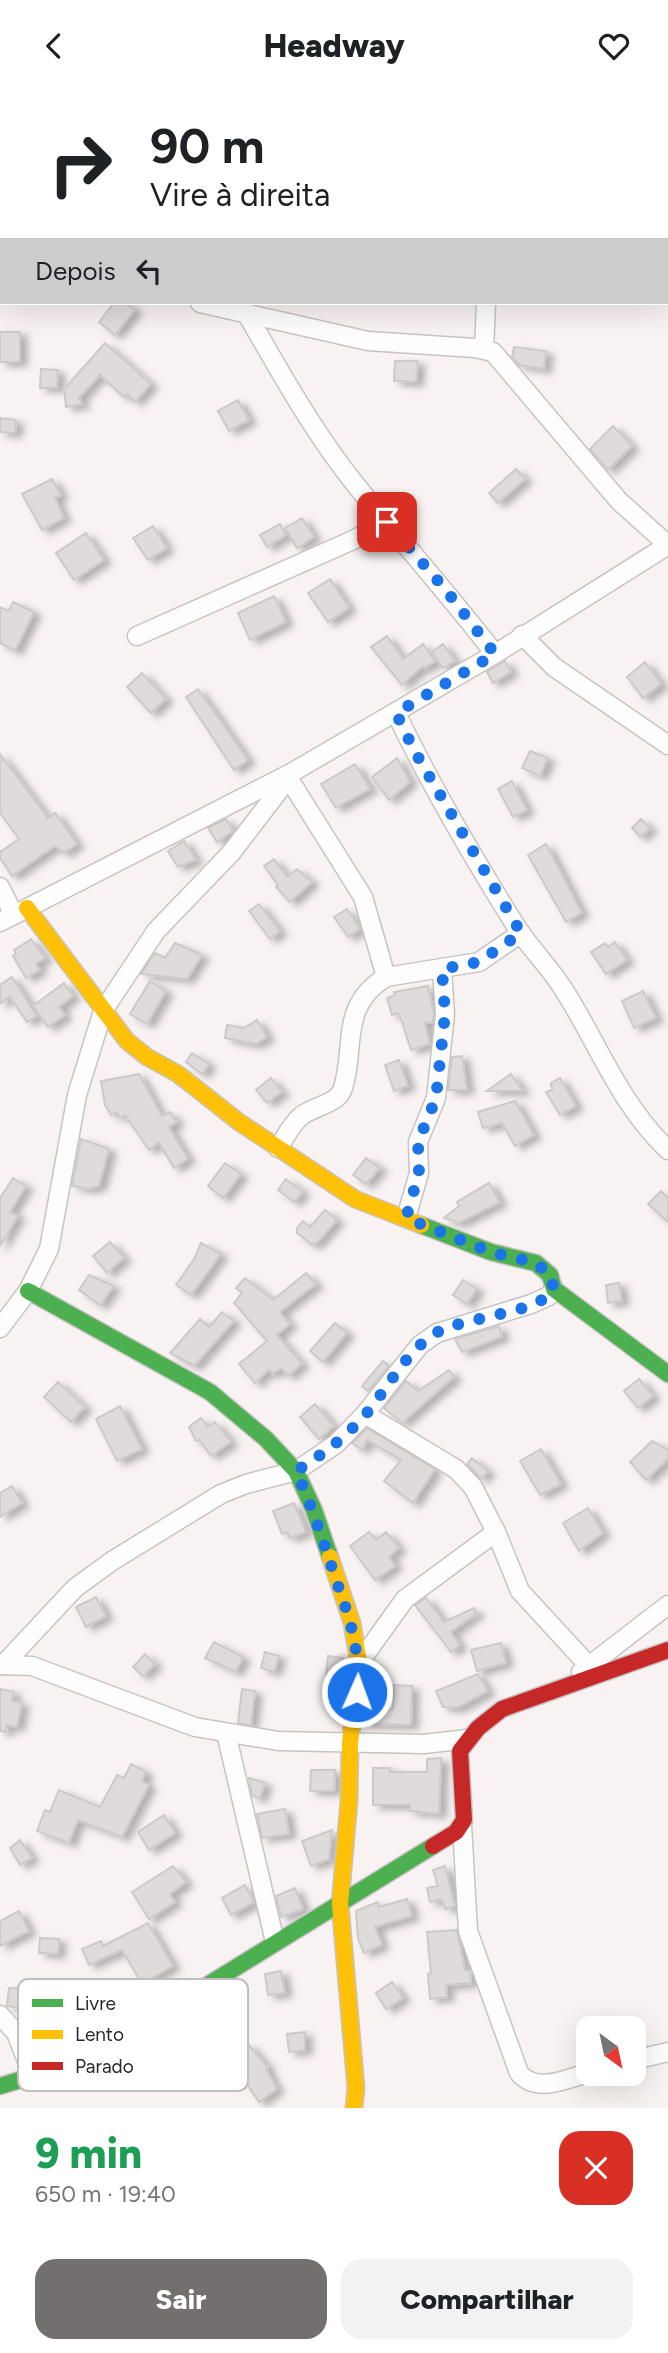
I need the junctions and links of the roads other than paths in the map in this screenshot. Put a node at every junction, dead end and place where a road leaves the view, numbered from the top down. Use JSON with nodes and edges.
{"nodes":[{"id":1,"x":215,"y":305,"type":"edge"},
{"id":2,"x":486,"y":305,"type":"edge"},
{"id":3,"x":244,"y":309,"type":"edge"},
{"id":4,"x":484,"y":349,"type":"junction"},
{"id":5,"x":387,"y":522,"type":"junction"},
{"id":6,"x":668,"y":545,"type":"edge"},
{"id":7,"x":522,"y":635,"type":"junction"},
{"id":8,"x":137,"y":636,"type":"dead end"},
{"id":9,"x":495,"y":654,"type":"junction"},
{"id":10,"x":396,"y":713,"type":"junction"},
{"id":11,"x":668,"y":745,"type":"edge"},
{"id":12,"x":290,"y":776,"type":"junction"},
{"id":13,"x":0,"y":887,"type":"edge"},
{"id":14,"x":14,"y":915,"type":"edge"},
{"id":15,"x":521,"y":933,"type":"junction"},
{"id":16,"x":442,"y":969,"type":"junction"},
{"id":17,"x":386,"y":977,"type":"junction"},
{"id":18,"x":103,"y":1011,"type":"junction"},
{"id":19,"x":278,"y":1148,"type":"junction"},
{"id":20,"x":668,"y":1150,"type":"edge"},
{"id":21,"x":406,"y":1218,"type":"junction"},
{"id":22,"x":554,"y":1289,"type":"junction"},
{"id":23,"x":28,"y":1291,"type":"junction"},
{"id":24,"x":0,"y":1328,"type":"edge"},
{"id":25,"x":668,"y":1374,"type":"edge"},
{"id":26,"x":365,"y":1414,"type":"junction"},
{"id":27,"x":296,"y":1471,"type":"junction"},
{"id":28,"x":496,"y":1532,"type":"junction"},
{"id":29,"x":668,"y":1605,"type":"edge"},
{"id":30,"x":668,"y":1650,"type":"edge"},
{"id":31,"x":359,"y":1663,"type":"junction"},
{"id":32,"x":2,"y":1665,"type":"edge"},
{"id":33,"x":589,"y":1666,"type":"junction"},
{"id":34,"x":568,"y":1684,"type":"junction"},
{"id":35,"x":226,"y":1733,"type":"junction"},
{"id":36,"x":467,"y":1739,"type":"junction"},
{"id":37,"x":350,"y":1743,"type":"junction"},
{"id":38,"x":462,"y":1825,"type":"junction"},
{"id":39,"x":340,"y":1904,"type":"junction"},
{"id":40,"x":275,"y":1942,"type":"junction"},
{"id":41,"x":217,"y":1979,"type":"edge"},
{"id":42,"x":0,"y":2015,"type":"edge"},
{"id":43,"x":18,"y":2038,"type":"edge"},
{"id":44,"x":668,"y":2052,"type":"edge"},
{"id":45,"x":646,"y":2057,"type":"edge"},
{"id":46,"x":576,"y":2076,"type":"edge"},
{"id":47,"x":18,"y":2082,"type":"edge"},
{"id":48,"x":0,"y":2086,"type":"edge"},
{"id":49,"x":354,"y":2108,"type":"edge"}],
"edges":[{"from":1,"to":3,"type":"street"},
{"from":2,"to":4,"type":"street"},
{"from":3,"to":4,"type":"street"},
{"from":3,"to":5,"type":"street"},
{"from":4,"to":6,"type":"street"},
{"from":5,"to":8,"type":"street"},
{"from":5,"to":9,"type":"street"},
{"from":6,"to":7,"type":"street"},
{"from":7,"to":9,"type":"street"},
{"from":7,"to":11,"type":"street"},
{"from":9,"to":10,"type":"street"},
{"from":10,"to":12,"type":"street"},
{"from":10,"to":15,"type":"street"},
{"from":12,"to":14,"type":"street"},
{"from":12,"to":17,"type":"street"},
{"from":12,"to":18,"type":"street"},
{"from":13,"to":14,"type":"street"},
{"from":14,"to":18,"type":"street"},
{"from":15,"to":16,"type":"street"},
{"from":15,"to":20,"type":"street"},
{"from":16,"to":17,"type":"street"},
{"from":16,"to":21,"type":"street"},
{"from":17,"to":19,"type":"street"},
{"from":18,"to":19,"type":"street"},
{"from":18,"to":23,"type":"street"},
{"from":19,"to":21,"type":"street"},
{"from":21,"to":22,"type":"street"},
{"from":22,"to":25,"type":"street"},
{"from":22,"to":26,"type":"street"},
{"from":23,"to":24,"type":"street"},
{"from":23,"to":27,"type":"street"},
{"from":26,"to":27,"type":"street"},
{"from":26,"to":28,"type":"street"},
{"from":27,"to":31,"type":"street"},
{"from":27,"to":32,"type":"street"},
{"from":28,"to":31,"type":"street"},
{"from":28,"to":33,"type":"street"},
{"from":29,"to":33,"type":"street"},
{"from":30,"to":34,"type":"street"},
{"from":31,"to":37,"type":"street"},
{"from":32,"to":35,"type":"street"},
{"from":33,"to":34,"type":"street"},
{"from":34,"to":36,"type":"street"},
{"from":35,"to":37,"type":"street"},
{"from":35,"to":40,"type":"street"},
{"from":36,"to":37,"type":"street"},
{"from":36,"to":38,"type":"street"},
{"from":37,"to":39,"type":"street"},
{"from":38,"to":39,"type":"street"},
{"from":38,"to":46,"type":"street"},
{"from":39,"to":40,"type":"street"},
{"from":39,"to":49,"type":"street"},
{"from":40,"to":41,"type":"street"},
{"from":42,"to":43,"type":"street"},
{"from":44,"to":45,"type":"street"},
{"from":47,"to":48,"type":"street"}]}
